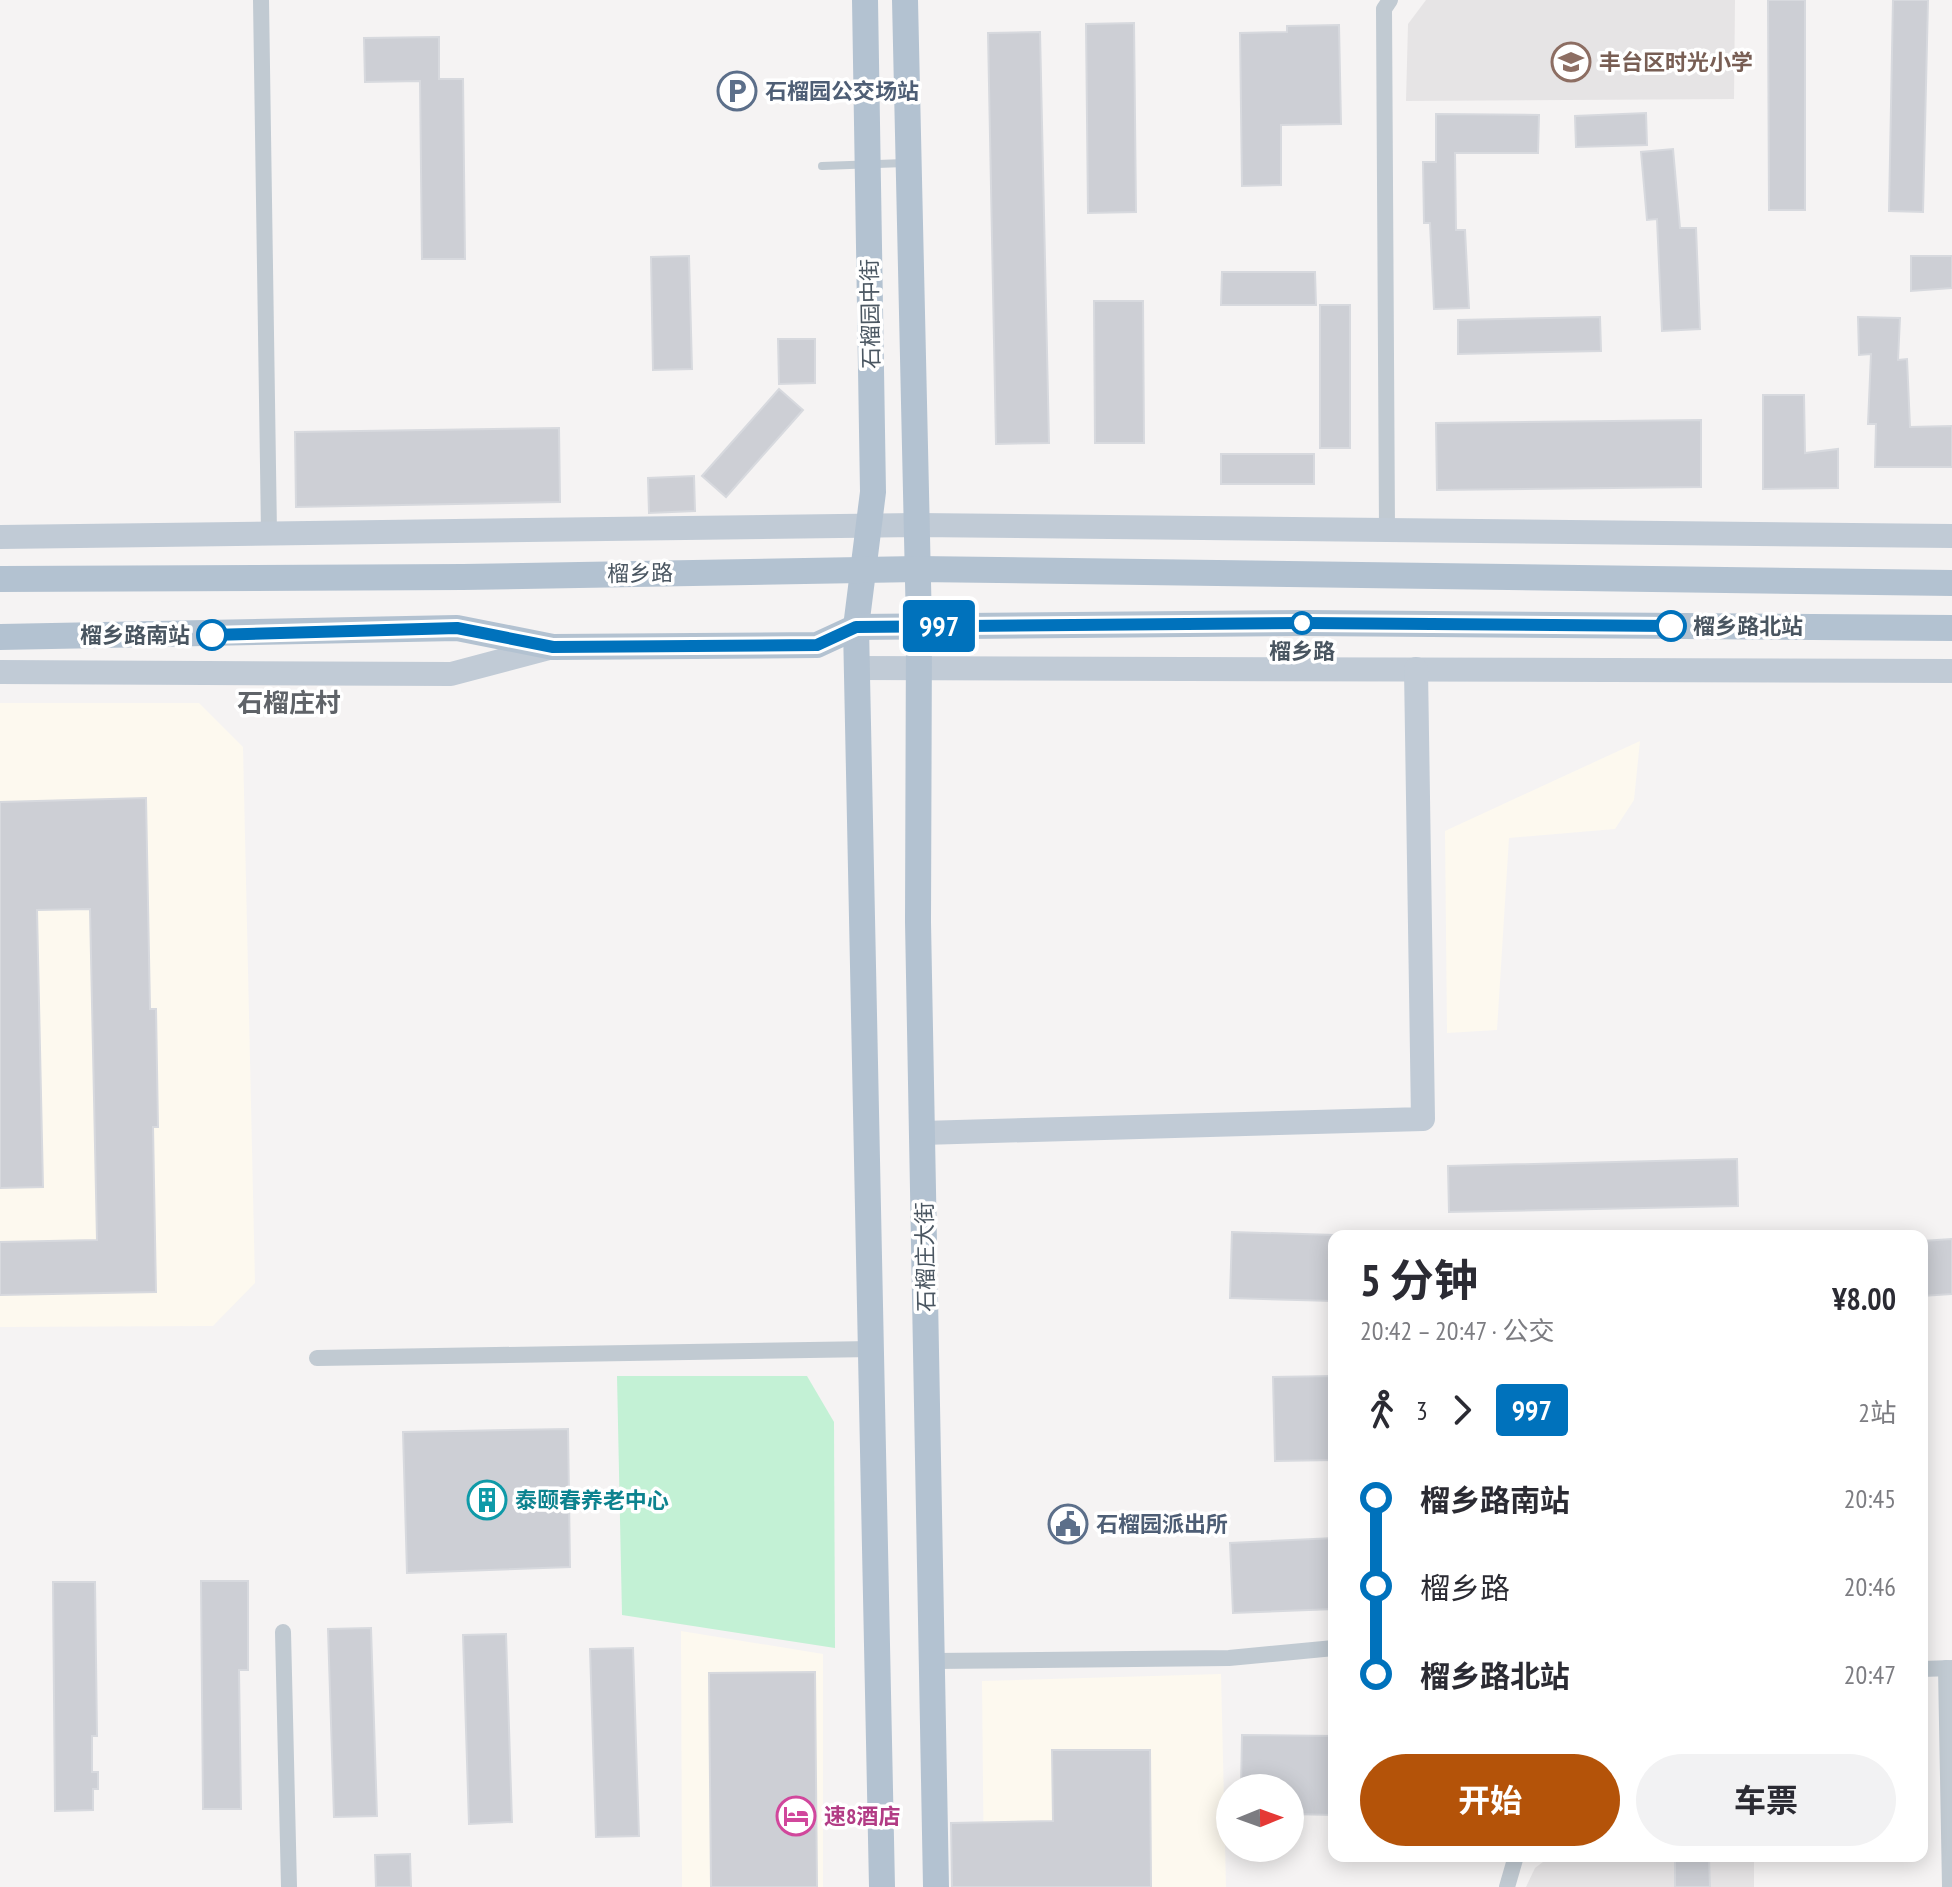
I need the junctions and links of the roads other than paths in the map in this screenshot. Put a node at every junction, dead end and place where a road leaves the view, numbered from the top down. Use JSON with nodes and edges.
{"nodes":[{"id":1,"x":261,"y":0,"type":"edge"},
{"id":2,"x":865,"y":0,"type":"edge"},
{"id":3,"x":905,"y":0,"type":"edge"},
{"id":4,"x":1390,"y":0,"type":"edge"},
{"id":5,"x":909,"y":163,"type":"junction"},
{"id":6,"x":868,"y":164,"type":"junction"},
{"id":7,"x":822,"y":166,"type":"dead end"},
{"id":8,"x":917,"y":525,"type":"junction"},
{"id":9,"x":868,"y":526,"type":"junction"},
{"id":10,"x":1387,"y":530,"type":"junction"},
{"id":11,"x":269,"y":533,"type":"junction"},
{"id":12,"x":1952,"y":536,"type":"edge"},
{"id":13,"x":0,"y":537,"type":"edge"},
{"id":14,"x":864,"y":569,"type":"junction"},
{"id":15,"x":918,"y":569,"type":"junction"},
{"id":16,"x":0,"y":579,"type":"edge"},
{"id":17,"x":1952,"y":583,"type":"edge"},
{"id":18,"x":919,"y":626,"type":"junction"},
{"id":19,"x":856,"y":627,"type":"junction"},
{"id":20,"x":1952,"y":628,"type":"edge"},
{"id":21,"x":0,"y":637,"type":"edge"},
{"id":22,"x":553,"y":647,"type":"junction"},
{"id":23,"x":918,"y":667,"type":"junction"},
{"id":24,"x":857,"y":668,"type":"junction"},
{"id":25,"x":1416,"y":669,"type":"junction"},
{"id":26,"x":1952,"y":671,"type":"edge"},
{"id":27,"x":0,"y":672,"type":"edge"},
{"id":28,"x":922,"y":1133,"type":"junction"},
{"id":29,"x":873,"y":1349,"type":"junction"},
{"id":30,"x":317,"y":1358,"type":"dead end"},
{"id":31,"x":283,"y":1632,"type":"dead end"},
{"id":32,"x":1328,"y":1649,"type":"edge"},
{"id":33,"x":933,"y":1661,"type":"junction"},
{"id":34,"x":1949,"y":1668,"type":"edge"},
{"id":35,"x":1928,"y":1669,"type":"edge"},
{"id":36,"x":1514,"y":1862,"type":"edge"},
{"id":37,"x":289,"y":1887,"type":"edge"},
{"id":38,"x":882,"y":1887,"type":"edge"},
{"id":39,"x":936,"y":1887,"type":"edge"},
{"id":40,"x":1507,"y":1887,"type":"edge"},
{"id":41,"x":1950,"y":1887,"type":"edge"}],
"edges":[{"from":1,"to":11,"type":"street"},
{"from":2,"to":6,"type":"main road","name":"石榴园中街"},
{"from":3,"to":5,"type":"main road","name":"石榴园中街"},
{"from":4,"to":10,"type":"street"},
{"from":5,"to":6,"type":"lane"},
{"from":5,"to":8,"type":"main road","name":"石榴园中街"},
{"from":6,"to":7,"type":"lane"},
{"from":6,"to":9,"type":"main road","name":"石榴园中街"},
{"from":8,"to":9,"type":"street","name":"榴乡路"},
{"from":8,"to":10,"type":"street","name":"榴乡路"},
{"from":8,"to":15,"type":"main road","name":"石榴园中街"},
{"from":9,"to":11,"type":"street","name":"榴乡路"},
{"from":9,"to":14,"type":"main road","name":"石榴园中街"},
{"from":10,"to":12,"type":"street","name":"榴乡路"},
{"from":11,"to":13,"type":"street","name":"榴乡路"},
{"from":14,"to":15,"type":"main road","name":"榴乡路"},
{"from":14,"to":16,"type":"main road","name":"榴乡路"},
{"from":14,"to":19,"type":"main road","name":"石榴园中街"},
{"from":15,"to":17,"type":"main road","name":"榴乡路"},
{"from":15,"to":18,"type":"main road","name":"石榴园中街"},
{"from":18,"to":19,"type":"main road"},
{"from":18,"to":20,"type":"main road"},
{"from":18,"to":23,"type":"main road","name":"石榴庄大街"},
{"from":19,"to":22,"type":"main road"},
{"from":19,"to":24,"type":"main road"},
{"from":21,"to":22,"type":"main road"},
{"from":22,"to":27,"type":"street"},
{"from":23,"to":24,"type":"street"},
{"from":23,"to":25,"type":"street"},
{"from":23,"to":28,"type":"main road","name":"石榴庄大街"},
{"from":24,"to":29,"type":"main road"},
{"from":25,"to":26,"type":"street"},
{"from":25,"to":28,"type":"street"},
{"from":28,"to":33,"type":"main road","name":"石榴庄大街"},
{"from":29,"to":30,"type":"street"},
{"from":29,"to":38,"type":"main road"},
{"from":31,"to":37,"type":"street"},
{"from":32,"to":33,"type":"street"},
{"from":33,"to":39,"type":"main road","name":"石榴庄大街"},
{"from":34,"to":35,"type":"street"},
{"from":34,"to":41,"type":"street"},
{"from":36,"to":40,"type":"street"}]}
